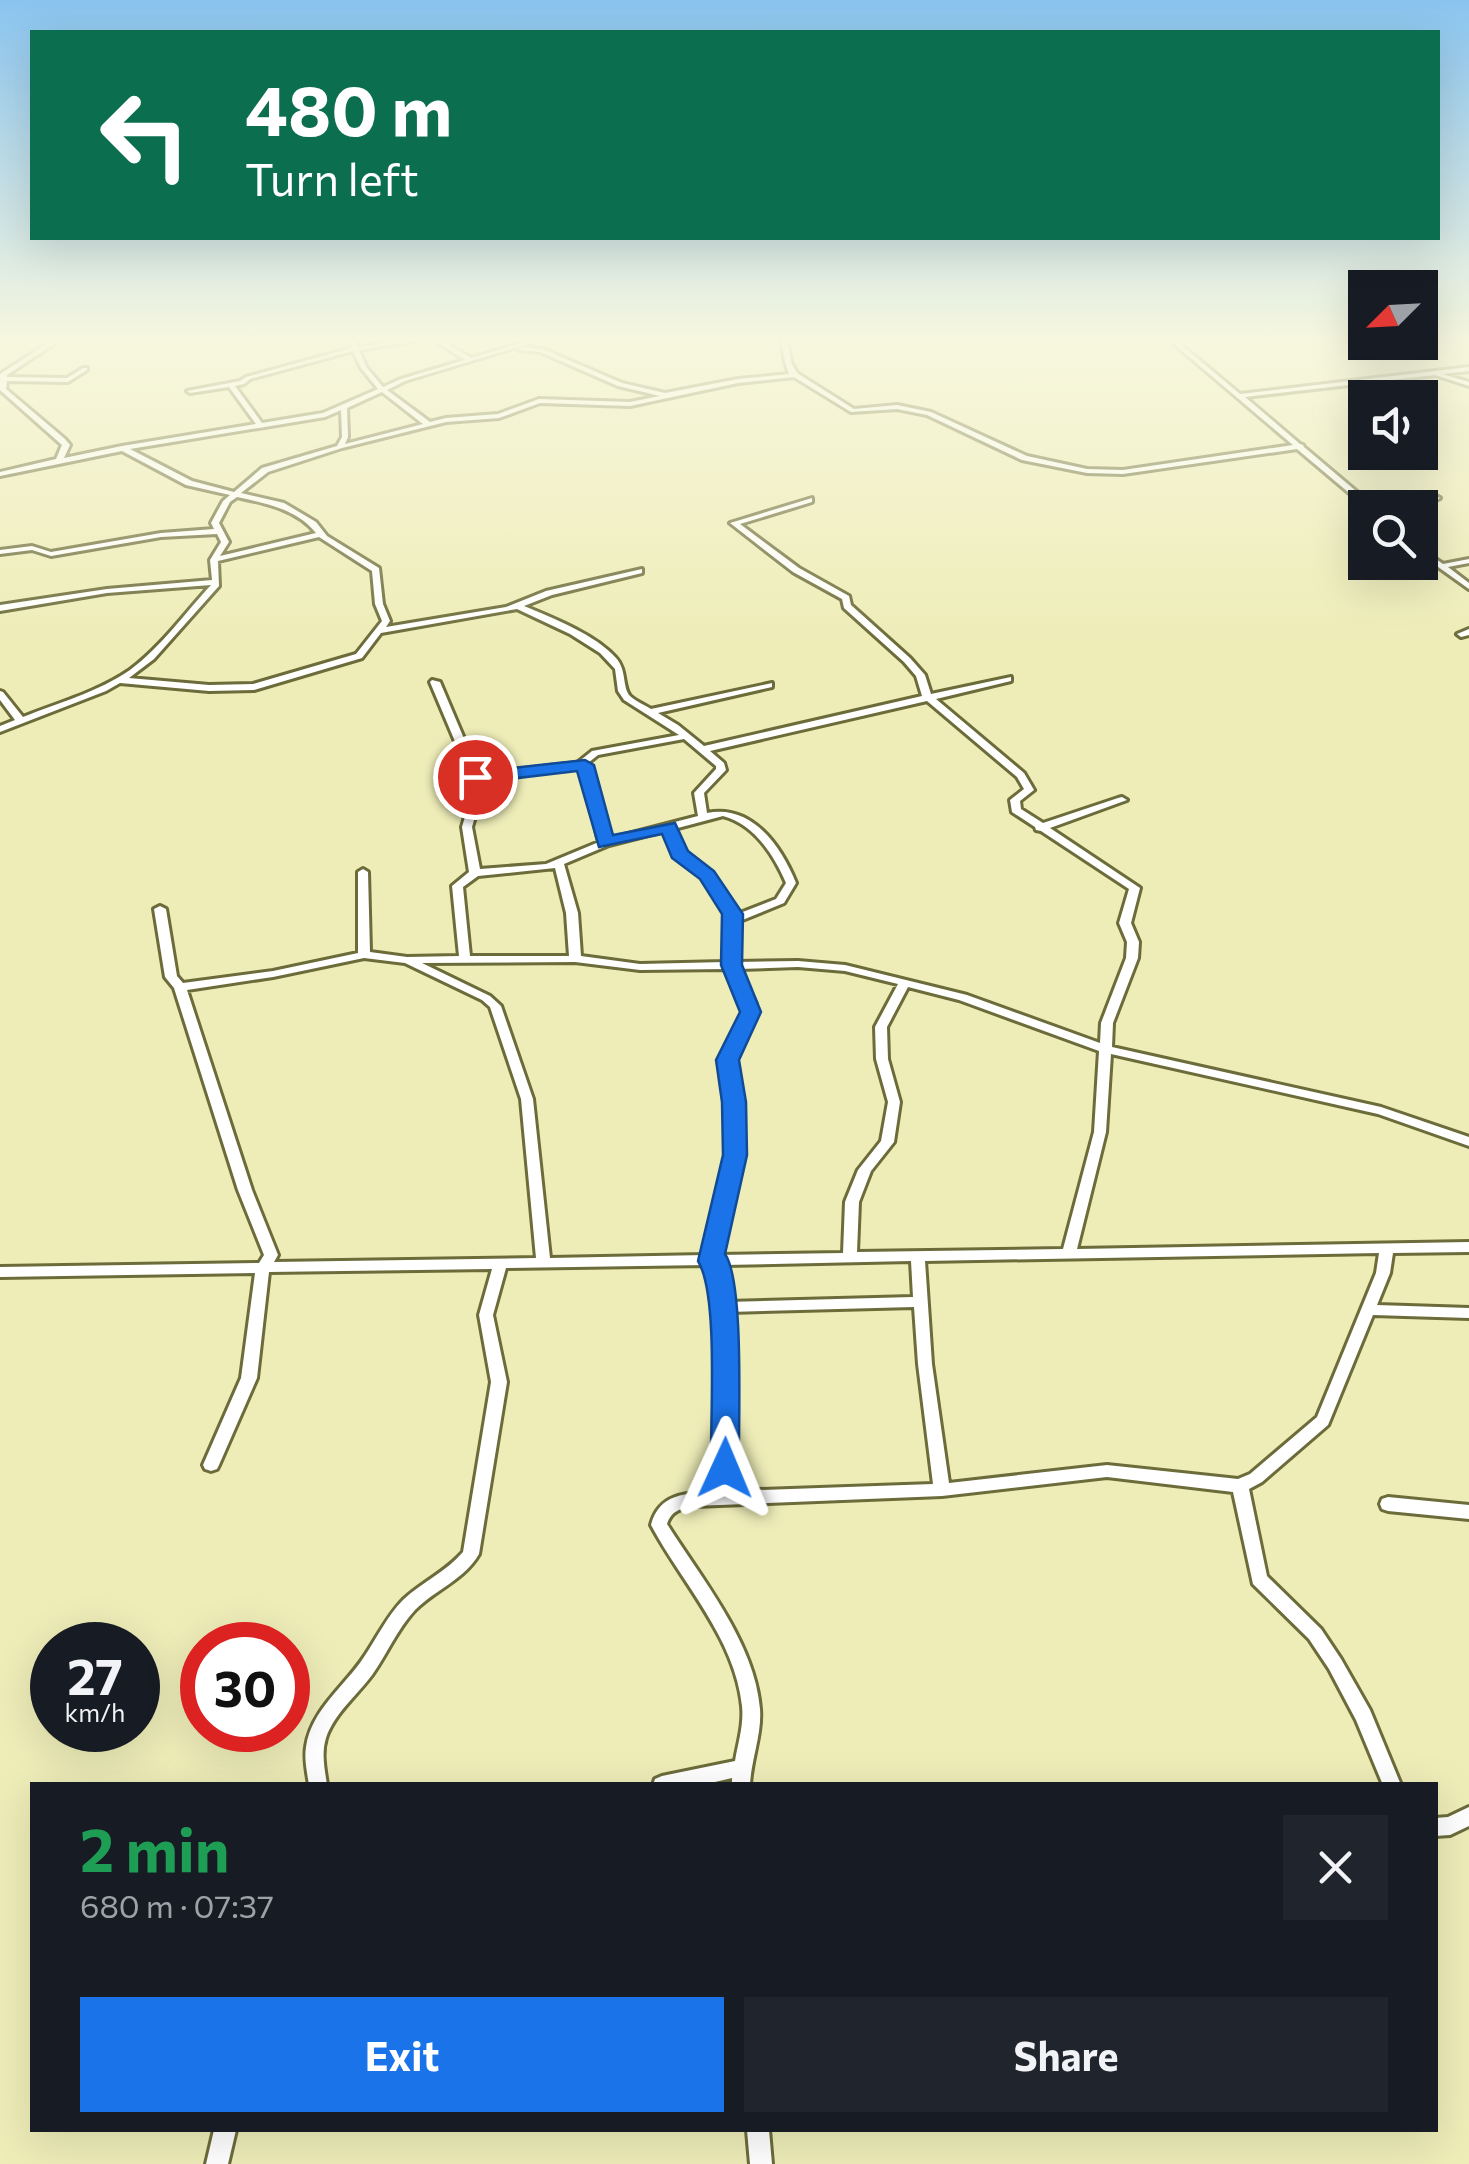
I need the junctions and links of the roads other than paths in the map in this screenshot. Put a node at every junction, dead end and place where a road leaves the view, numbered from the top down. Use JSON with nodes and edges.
{"nodes":[{"id":1,"x":62,"y":439,"type":"edge"},
{"id":2,"x":179,"y":439,"type":"edge"},
{"id":3,"x":345,"y":439,"type":"edge"},
{"id":4,"x":371,"y":439,"type":"edge"},
{"id":5,"x":981,"y":439,"type":"edge"},
{"id":6,"x":1292,"y":439,"type":"edge"},
{"id":7,"x":1301,"y":446,"type":"junction"},
{"id":8,"x":340,"y":447,"type":"junction"},
{"id":9,"x":122,"y":448,"type":"junction"},
{"id":10,"x":60,"y":460,"type":"junction"},
{"id":11,"x":0,"y":474,"type":"edge"},
{"id":12,"x":1352,"y":490,"type":"edge"},
{"id":13,"x":239,"y":492,"type":"junction"},
{"id":14,"x":809,"y":500,"type":"dead end"},
{"id":15,"x":220,"y":532,"type":"junction"},
{"id":16,"x":321,"y":534,"type":"junction"},
{"id":17,"x":0,"y":552,"type":"edge"},
{"id":18,"x":214,"y":560,"type":"junction"},
{"id":19,"x":1469,"y":561,"type":"edge"},
{"id":20,"x":1438,"y":563,"type":"edge"},
{"id":21,"x":1442,"y":566,"type":"junction"},
{"id":22,"x":639,"y":571,"type":"dead end"},
{"id":23,"x":216,"y":582,"type":"junction"},
{"id":24,"x":1469,"y":587,"type":"edge"},
{"id":25,"x":518,"y":606,"type":"junction"},
{"id":26,"x":0,"y":608,"type":"edge"},
{"id":27,"x":377,"y":631,"type":"junction"},
{"id":28,"x":1008,"y":679,"type":"dead end"},
{"id":29,"x":120,"y":680,"type":"junction"},
{"id":30,"x":435,"y":682,"type":"dead end"},
{"id":31,"x":769,"y":685,"type":"dead end"},
{"id":32,"x":0,"y":694,"type":"edge"},
{"id":33,"x":927,"y":696,"type":"junction"},
{"id":34,"x":649,"y":712,"type":"junction"},
{"id":35,"x":20,"y":720,"type":"junction"},
{"id":36,"x":0,"y":729,"type":"edge"},
{"id":37,"x":687,"y":736,"type":"junction"},
{"id":38,"x":706,"y":748,"type":"junction"},
{"id":39,"x":581,"y":764,"type":"junction"},
{"id":40,"x":475,"y":777,"type":"junction"},
{"id":41,"x":1122,"y":800,"type":"dead end"},
{"id":42,"x":705,"y":816,"type":"junction"},
{"id":43,"x":668,"y":827,"type":"junction"},
{"id":44,"x":1040,"y":828,"type":"junction"},
{"id":45,"x":606,"y":843,"type":"junction"},
{"id":46,"x":559,"y":864,"type":"junction"},
{"id":47,"x":362,"y":872,"type":"dead end"},
{"id":48,"x":475,"y":874,"type":"junction"},
{"id":49,"x":160,"y":908,"type":"dead end"},
{"id":50,"x":732,"y":920,"type":"junction"},
{"id":51,"x":364,"y":955,"type":"junction"},
{"id":52,"x":574,"y":959,"type":"junction"},
{"id":53,"x":407,"y":960,"type":"junction"},
{"id":54,"x":466,"y":960,"type":"junction"},
{"id":55,"x":731,"y":965,"type":"junction"},
{"id":56,"x":905,"y":982,"type":"junction"},
{"id":57,"x":180,"y":987,"type":"junction"},
{"id":58,"x":1104,"y":1049,"type":"junction"},
{"id":59,"x":1469,"y":1142,"type":"edge"},
{"id":60,"x":1387,"y":1248,"type":"junction"},
{"id":61,"x":1469,"y":1248,"type":"edge"},
{"id":62,"x":1068,"y":1255,"type":"junction"},
{"id":63,"x":918,"y":1256,"type":"junction"},
{"id":64,"x":850,"y":1257,"type":"junction"},
{"id":65,"x":544,"y":1261,"type":"junction"},
{"id":66,"x":714,"y":1261,"type":"junction"},
{"id":67,"x":500,"y":1265,"type":"junction"},
{"id":68,"x":264,"y":1268,"type":"junction"},
{"id":69,"x":0,"y":1272,"type":"edge"},
{"id":70,"x":921,"y":1302,"type":"junction"},
{"id":71,"x":722,"y":1307,"type":"junction"},
{"id":72,"x":1367,"y":1310,"type":"junction"},
{"id":73,"x":1469,"y":1312,"type":"edge"},
{"id":74,"x":210,"y":1465,"type":"dead end"},
{"id":75,"x":1240,"y":1486,"type":"junction"},
{"id":76,"x":942,"y":1490,"type":"junction"},
{"id":77,"x":723,"y":1498,"type":"junction"},
{"id":78,"x":1388,"y":1504,"type":"dead end"},
{"id":79,"x":1469,"y":1512,"type":"edge"},
{"id":80,"x":741,"y":1776,"type":"edge"},
{"id":81,"x":318,"y":1782,"type":"edge"},
{"id":82,"x":688,"y":1782,"type":"edge"},
{"id":83,"x":1391,"y":1782,"type":"edge"},
{"id":84,"x":1469,"y":1816,"type":"edge"},
{"id":85,"x":1438,"y":1827,"type":"edge"},
{"id":86,"x":225,"y":2132,"type":"edge"},
{"id":87,"x":758,"y":2132,"type":"edge"},
{"id":88,"x":217,"y":2164,"type":"edge"},
{"id":89,"x":761,"y":2164,"type":"edge"}],
"edges":[{"from":1,"to":10,"type":"street"},
{"from":2,"to":9,"type":"street"},
{"from":3,"to":8,"type":"street"},
{"from":4,"to":8,"type":"street"},
{"from":5,"to":7,"type":"street"},
{"from":6,"to":7,"type":"street"},
{"from":7,"to":12,"type":"street"},
{"from":8,"to":13,"type":"street"},
{"from":9,"to":10,"type":"street"},
{"from":9,"to":13,"type":"street"},
{"from":10,"to":11,"type":"street"},
{"from":13,"to":15,"type":"street"},
{"from":13,"to":16,"type":"street"},
{"from":14,"to":33,"type":"street"},
{"from":15,"to":17,"type":"street"},
{"from":15,"to":18,"type":"street"},
{"from":16,"to":18,"type":"street"},
{"from":16,"to":27,"type":"street"},
{"from":18,"to":23,"type":"street"},
{"from":19,"to":21,"type":"street"},
{"from":20,"to":21,"type":"street"},
{"from":21,"to":24,"type":"street"},
{"from":22,"to":25,"type":"street"},
{"from":23,"to":26,"type":"street"},
{"from":23,"to":29,"type":"street"},
{"from":25,"to":27,"type":"street"},
{"from":25,"to":34,"type":"street"},
{"from":27,"to":29,"type":"street"},
{"from":28,"to":33,"type":"street"},
{"from":29,"to":35,"type":"street"},
{"from":30,"to":40,"type":"street"},
{"from":31,"to":34,"type":"street"},
{"from":32,"to":35,"type":"street"},
{"from":33,"to":38,"type":"street"},
{"from":33,"to":44,"type":"street"},
{"from":34,"to":37,"type":"street"},
{"from":35,"to":36,"type":"street"},
{"from":37,"to":38,"type":"street"},
{"from":37,"to":39,"type":"street"},
{"from":38,"to":42,"type":"street"},
{"from":39,"to":40,"type":"street"},
{"from":39,"to":45,"type":"street"},
{"from":40,"to":48,"type":"street"},
{"from":41,"to":44,"type":"street"},
{"from":42,"to":43,"type":"street"},
{"from":42,"to":50,"type":"street"},
{"from":43,"to":45,"type":"street"},
{"from":43,"to":50,"type":"street"},
{"from":44,"to":58,"type":"street"},
{"from":45,"to":46,"type":"street"},
{"from":46,"to":48,"type":"street"},
{"from":46,"to":52,"type":"street"},
{"from":47,"to":51,"type":"street"},
{"from":48,"to":54,"type":"street"},
{"from":49,"to":57,"type":"street"},
{"from":50,"to":55,"type":"street"},
{"from":51,"to":53,"type":"street"},
{"from":51,"to":57,"type":"street"},
{"from":52,"to":54,"type":"street"},
{"from":52,"to":55,"type":"street"},
{"from":53,"to":54,"type":"street"},
{"from":53,"to":65,"type":"street"},
{"from":55,"to":56,"type":"street"},
{"from":55,"to":66,"type":"street"},
{"from":56,"to":58,"type":"street"},
{"from":56,"to":64,"type":"street"},
{"from":57,"to":68,"type":"street"},
{"from":58,"to":59,"type":"street"},
{"from":58,"to":62,"type":"street"},
{"from":60,"to":61,"type":"street"},
{"from":60,"to":62,"type":"street"},
{"from":60,"to":72,"type":"street"},
{"from":62,"to":63,"type":"street"},
{"from":63,"to":64,"type":"street"},
{"from":63,"to":70,"type":"street"},
{"from":64,"to":66,"type":"street"},
{"from":65,"to":66,"type":"street"},
{"from":65,"to":67,"type":"street"},
{"from":66,"to":71,"type":"street"},
{"from":67,"to":68,"type":"street"},
{"from":67,"to":81,"type":"street"},
{"from":68,"to":69,"type":"street"},
{"from":68,"to":74,"type":"street"},
{"from":70,"to":71,"type":"street"},
{"from":70,"to":76,"type":"street"},
{"from":71,"to":77,"type":"street"},
{"from":72,"to":73,"type":"street"},
{"from":72,"to":75,"type":"street"},
{"from":75,"to":76,"type":"street"},
{"from":75,"to":83,"type":"street"},
{"from":76,"to":77,"type":"street"},
{"from":77,"to":80,"type":"street"},
{"from":78,"to":79,"type":"street"},
{"from":80,"to":82,"type":"street"},
{"from":84,"to":85,"type":"street"},
{"from":86,"to":88,"type":"street"},
{"from":87,"to":89,"type":"street"}]}
